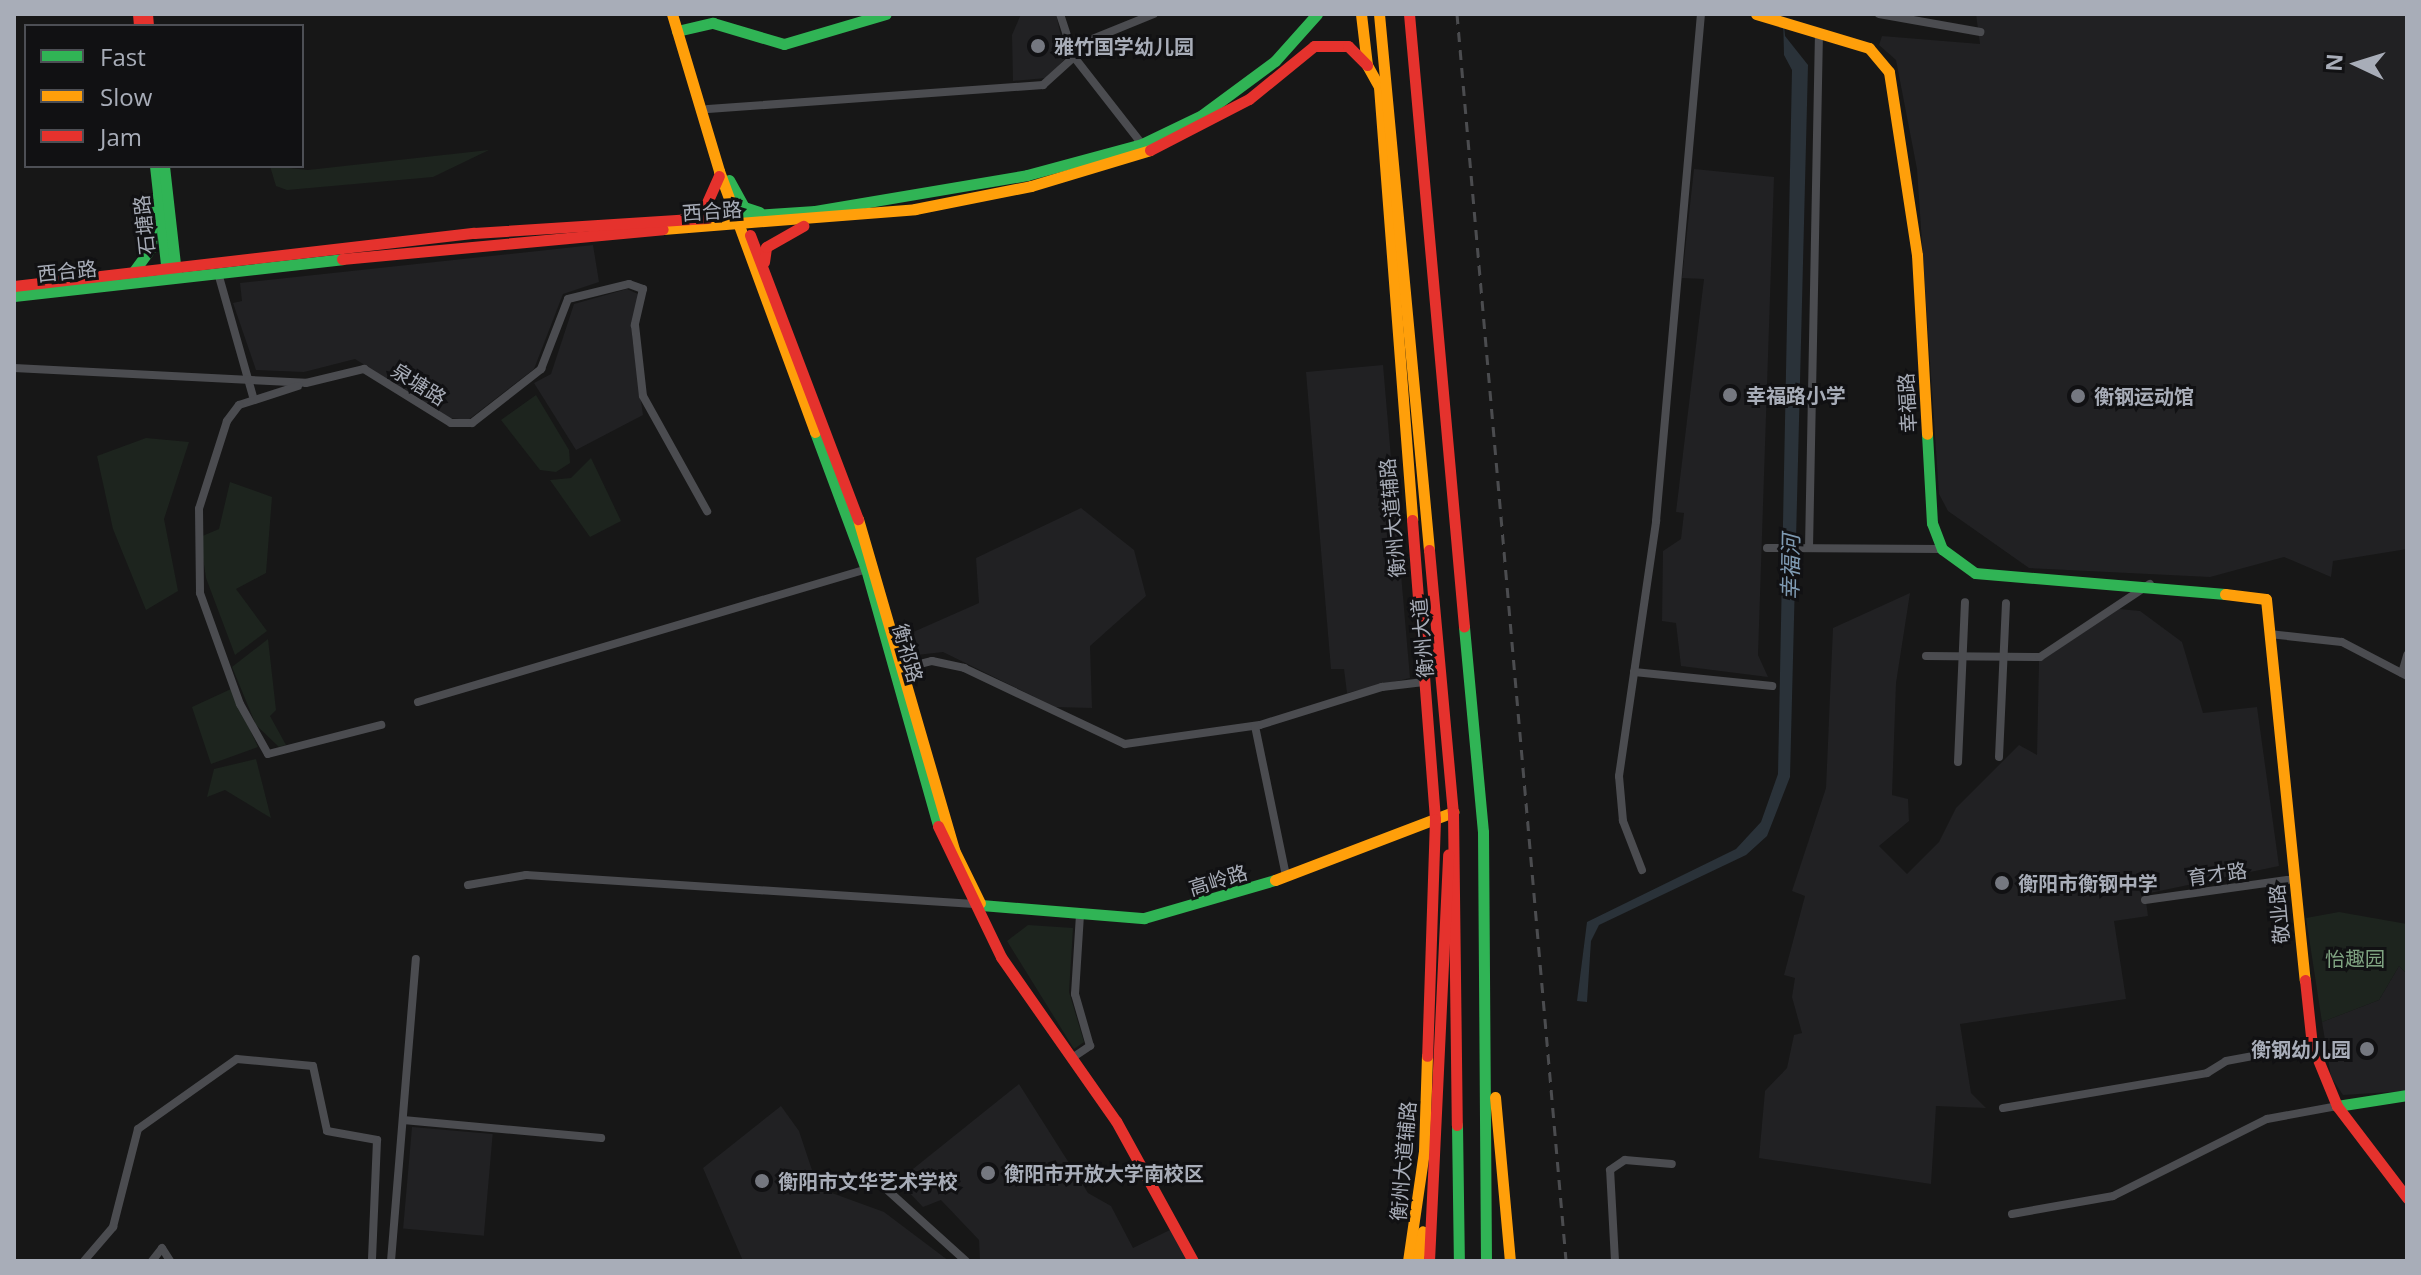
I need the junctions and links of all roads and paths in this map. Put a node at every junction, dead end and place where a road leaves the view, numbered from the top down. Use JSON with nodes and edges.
{"nodes":[{"id":1,"x":672,"y":14,"type":"edge"},
{"id":2,"x":679,"y":14,"type":"edge"},
{"id":3,"x":873,"y":14,"type":"edge"},
{"id":4,"x":886,"y":14,"type":"edge"},
{"id":5,"x":1060,"y":14,"type":"edge"},
{"id":6,"x":1154,"y":14,"type":"edge"},
{"id":7,"x":1317,"y":14,"type":"edge"},
{"id":8,"x":1361,"y":14,"type":"edge"},
{"id":9,"x":1379,"y":14,"type":"edge"},
{"id":10,"x":1409,"y":14,"type":"edge"},
{"id":11,"x":1701,"y":14,"type":"edge"},
{"id":12,"x":1756,"y":14,"type":"edge"},
{"id":13,"x":1879,"y":14,"type":"edge"},
{"id":14,"x":682,"y":30,"type":"junction"},
{"id":15,"x":1980,"y":32,"type":"dead end"},
{"id":16,"x":1819,"y":33,"type":"junction"},
{"id":17,"x":1085,"y":42,"type":"dead end"},
{"id":18,"x":1074,"y":57,"type":"junction"},
{"id":19,"x":1367,"y":65,"type":"junction"},
{"id":20,"x":1379,"y":87,"type":"junction"},
{"id":21,"x":1389,"y":96,"type":"junction"},
{"id":22,"x":708,"y":109,"type":"junction"},
{"id":23,"x":1142,"y":144,"type":"junction"},
{"id":24,"x":154,"y":168,"type":"edge"},
{"id":25,"x":154,"y":168,"type":"edge"},
{"id":26,"x":164,"y":168,"type":"edge"},
{"id":27,"x":719,"y":171,"type":"junction"},
{"id":28,"x":729,"y":180,"type":"junction"},
{"id":29,"x":775,"y":214,"type":"junction"},
{"id":30,"x":816,"y":221,"type":"junction"},
{"id":31,"x":673,"y":222,"type":"junction"},
{"id":32,"x":741,"y":222,"type":"junction"},
{"id":33,"x":700,"y":230,"type":"junction"},
{"id":34,"x":750,"y":256,"type":"junction"},
{"id":35,"x":764,"y":271,"type":"junction"},
{"id":36,"x":134,"y":272,"type":"junction"},
{"id":37,"x":172,"y":273,"type":"junction"},
{"id":38,"x":218,"y":273,"type":"junction"},
{"id":39,"x":14,"y":286,"type":"edge"},
{"id":40,"x":14,"y":296,"type":"edge"},
{"id":41,"x":14,"y":368,"type":"edge"},
{"id":42,"x":247,"y":381,"type":"junction"},
{"id":43,"x":306,"y":383,"type":"junction"},
{"id":44,"x":254,"y":400,"type":"junction"},
{"id":45,"x":707,"y":511,"type":"dead end"},
{"id":46,"x":1770,"y":548,"type":"dead end"},
{"id":47,"x":1806,"y":548,"type":"junction"},
{"id":48,"x":1942,"y":549,"type":"junction"},
{"id":49,"x":871,"y":568,"type":"junction"},
{"id":50,"x":2150,"y":584,"type":"junction"},
{"id":51,"x":1965,"y":602,"type":"dead end"},
{"id":52,"x":2006,"y":603,"type":"dead end"},
{"id":53,"x":2269,"y":634,"type":"junction"},
{"id":54,"x":2407,"y":655,"type":"edge"},
{"id":55,"x":1926,"y":656,"type":"dead end"},
{"id":56,"x":1963,"y":656,"type":"junction"},
{"id":57,"x":2004,"y":657,"type":"junction"},
{"id":58,"x":904,"y":668,"type":"junction"},
{"id":59,"x":1634,"y":672,"type":"junction"},
{"id":60,"x":2405,"y":675,"type":"edge"},
{"id":61,"x":1424,"y":682,"type":"junction"},
{"id":62,"x":1772,"y":686,"type":"dead end"},
{"id":63,"x":418,"y":702,"type":"dead end"},
{"id":64,"x":381,"y":725,"type":"dead end"},
{"id":65,"x":1255,"y":726,"type":"junction"},
{"id":66,"x":1999,"y":757,"type":"dead end"},
{"id":67,"x":1958,"y":762,"type":"dead end"},
{"id":68,"x":1453,"y":812,"type":"junction"},
{"id":69,"x":1435,"y":819,"type":"junction"},
{"id":70,"x":1642,"y":870,"type":"dead end"},
{"id":71,"x":1286,"y":876,"type":"junction"},
{"id":72,"x":2294,"y":879,"type":"junction"},
{"id":73,"x":468,"y":885,"type":"dead end"},
{"id":74,"x":2145,"y":900,"type":"dead end"},
{"id":75,"x":977,"y":904,"type":"junction"},
{"id":76,"x":1080,"y":914,"type":"junction"},
{"id":77,"x":416,"y":959,"type":"dead end"},
{"id":78,"x":1486,"y":1001,"type":"junction"},
{"id":79,"x":2312,"y":1045,"type":"junction"},
{"id":80,"x":1074,"y":1057,"type":"junction"},
{"id":81,"x":2407,"y":1095,"type":"edge"},
{"id":82,"x":2337,"y":1106,"type":"junction"},
{"id":83,"x":2003,"y":1108,"type":"dead end"},
{"id":84,"x":403,"y":1120,"type":"junction"},
{"id":85,"x":601,"y":1138,"type":"dead end"},
{"id":86,"x":1434,"y":1160,"type":"junction"},
{"id":87,"x":1672,"y":1164,"type":"dead end"},
{"id":88,"x":884,"y":1187,"type":"dead end"},
{"id":89,"x":2407,"y":1198,"type":"edge"},
{"id":90,"x":2012,"y":1214,"type":"dead end"},
{"id":91,"x":85,"y":1261,"type":"edge"},
{"id":92,"x":152,"y":1261,"type":"edge"},
{"id":93,"x":170,"y":1261,"type":"edge"},
{"id":94,"x":372,"y":1261,"type":"edge"},
{"id":95,"x":391,"y":1261,"type":"edge"},
{"id":96,"x":966,"y":1261,"type":"edge"},
{"id":97,"x":1196,"y":1261,"type":"edge"},
{"id":98,"x":1408,"y":1261,"type":"edge"},
{"id":99,"x":1418,"y":1261,"type":"edge"},
{"id":100,"x":1429,"y":1261,"type":"edge"},
{"id":101,"x":1459,"y":1261,"type":"edge"},
{"id":102,"x":1486,"y":1261,"type":"edge"},
{"id":103,"x":1510,"y":1261,"type":"edge"},
{"id":104,"x":1615,"y":1261,"type":"edge"}],
"edges":[{"from":1,"to":14,"type":"main road","name":"衡祁路"},
{"from":2,"to":14,"type":"main road","name":"衡祁路"},
{"from":3,"to":14,"type":"main road"},
{"from":4,"to":14,"type":"main road"},
{"from":5,"to":18,"type":"street"},
{"from":6,"to":17,"type":"street"},
{"from":7,"to":23,"type":"main road","name":"西合路"},
{"from":8,"to":19,"type":"main road","name":"衡州大道辅路"},
{"from":9,"to":21,"type":"main road","name":"衡州大道"},
{"from":10,"to":78,"type":"main road"},
{"from":11,"to":59,"type":"street"},
{"from":12,"to":16,"type":"main road","name":"幸福路"},
{"from":13,"to":15,"type":"street"},
{"from":14,"to":22,"type":"main road","name":"衡祁路"},
{"from":14,"to":27,"type":"main road","name":"衡祁路"},
{"from":16,"to":47,"type":"street"},
{"from":16,"to":48,"type":"main road","name":"幸福路"},
{"from":18,"to":22,"type":"street"},
{"from":18,"to":23,"type":"street"},
{"from":19,"to":20,"type":"main road","name":"衡州大道辅路"},
{"from":19,"to":30,"type":"main road","name":"西合路"},
{"from":20,"to":21,"type":"main road"},
{"from":20,"to":61,"type":"main road","name":"衡州大道辅路"},
{"from":21,"to":68,"type":"main road","name":"衡州大道"},
{"from":22,"to":28,"type":"main road","name":"衡祁路"},
{"from":23,"to":29,"type":"main road","name":"西合路"},
{"from":24,"to":36,"type":"main road"},
{"from":25,"to":37,"type":"main road","name":"石塘路"},
{"from":26,"to":37,"type":"main road","name":"石塘路"},
{"from":27,"to":31,"type":"main road"},
{"from":27,"to":32,"type":"main road","name":"衡祁路"},
{"from":28,"to":29,"type":"main road"},
{"from":28,"to":32,"type":"main road","name":"衡祁路"},
{"from":29,"to":32,"type":"main road","name":"西合路"},
{"from":30,"to":32,"type":"main road","name":"西合路"},
{"from":30,"to":35,"type":"main road"},
{"from":31,"to":32,"type":"main road","name":"西合路"},
{"from":31,"to":37,"type":"main road","name":"西合路"},
{"from":32,"to":33,"type":"main road","name":"西合路"},
{"from":32,"to":34,"type":"main road","name":"衡祁路"},
{"from":32,"to":35,"type":"main road","name":"衡祁路"},
{"from":33,"to":34,"type":"main road"},
{"from":33,"to":38,"type":"main road","name":"西合路"},
{"from":34,"to":49,"type":"main road","name":"衡祁路"},
{"from":35,"to":49,"type":"main road","name":"衡祁路"},
{"from":36,"to":37,"type":"main road","name":"西合路"},
{"from":36,"to":39,"type":"main road","name":"西合路"},
{"from":37,"to":38,"type":"main road","name":"西合路"},
{"from":37,"to":40,"type":"main road","name":"西合路"},
{"from":38,"to":42,"type":"street"},
{"from":41,"to":42,"type":"street","name":"泉塘路"},
{"from":42,"to":43,"type":"street","name":"泉塘路"},
{"from":42,"to":44,"type":"street"},
{"from":43,"to":44,"type":"street"},
{"from":43,"to":45,"type":"street","name":"泉塘路"},
{"from":44,"to":64,"type":"street"},
{"from":46,"to":47,"type":"street"},
{"from":47,"to":48,"type":"street"},
{"from":48,"to":50,"type":"main road"},
{"from":49,"to":58,"type":"main road","name":"衡祁路"},
{"from":49,"to":63,"type":"street"},
{"from":49,"to":75,"type":"main road","name":"衡祁路"},
{"from":50,"to":53,"type":"main road","name":"敬业路"},
{"from":50,"to":57,"type":"street"},
{"from":51,"to":56,"type":"street"},
{"from":52,"to":57,"type":"street"},
{"from":53,"to":60,"type":"street"},
{"from":53,"to":72,"type":"main road","name":"敬业路"},
{"from":54,"to":60,"type":"street"},
{"from":55,"to":56,"type":"street"},
{"from":56,"to":57,"type":"street"},
{"from":56,"to":67,"type":"street"},
{"from":57,"to":66,"type":"street"},
{"from":58,"to":65,"type":"street"},
{"from":58,"to":75,"type":"main road","name":"衡祁路"},
{"from":59,"to":62,"type":"street"},
{"from":59,"to":70,"type":"street"},
{"from":61,"to":65,"type":"street"},
{"from":61,"to":69,"type":"main road","name":"衡州大道辅路"},
{"from":65,"to":71,"type":"street"},
{"from":68,"to":69,"type":"main road","name":"高岭路"},
{"from":68,"to":86,"type":"main road"},
{"from":68,"to":101,"type":"main road","name":"衡州大道"},
{"from":69,"to":71,"type":"main road","name":"高岭路"},
{"from":69,"to":98,"type":"main road","name":"衡州大道辅路"},
{"from":71,"to":76,"type":"main road","name":"高岭路"},
{"from":72,"to":74,"type":"street","name":"育才路"},
{"from":72,"to":79,"type":"main road","name":"敬业路"},
{"from":73,"to":75,"type":"street"},
{"from":75,"to":76,"type":"main road","name":"高岭路"},
{"from":75,"to":80,"type":"main road","name":"衡祁路"},
{"from":76,"to":80,"type":"street"},
{"from":77,"to":84,"type":"street"},
{"from":78,"to":102,"type":"main road"},
{"from":78,"to":103,"type":"main road"},
{"from":79,"to":82,"type":"main road","name":"敬业路"},
{"from":79,"to":83,"type":"street"},
{"from":80,"to":97,"type":"main road","name":"衡祁路"},
{"from":81,"to":82,"type":"main road"},
{"from":82,"to":89,"type":"main road","name":"敬业路"},
{"from":82,"to":90,"type":"street"},
{"from":84,"to":85,"type":"street"},
{"from":84,"to":95,"type":"street"},
{"from":86,"to":99,"type":"main road"},
{"from":86,"to":100,"type":"main road"},
{"from":87,"to":104,"type":"street"},
{"from":88,"to":96,"type":"street"},
{"from":91,"to":94,"type":"street"},
{"from":92,"to":93,"type":"street"}]}
